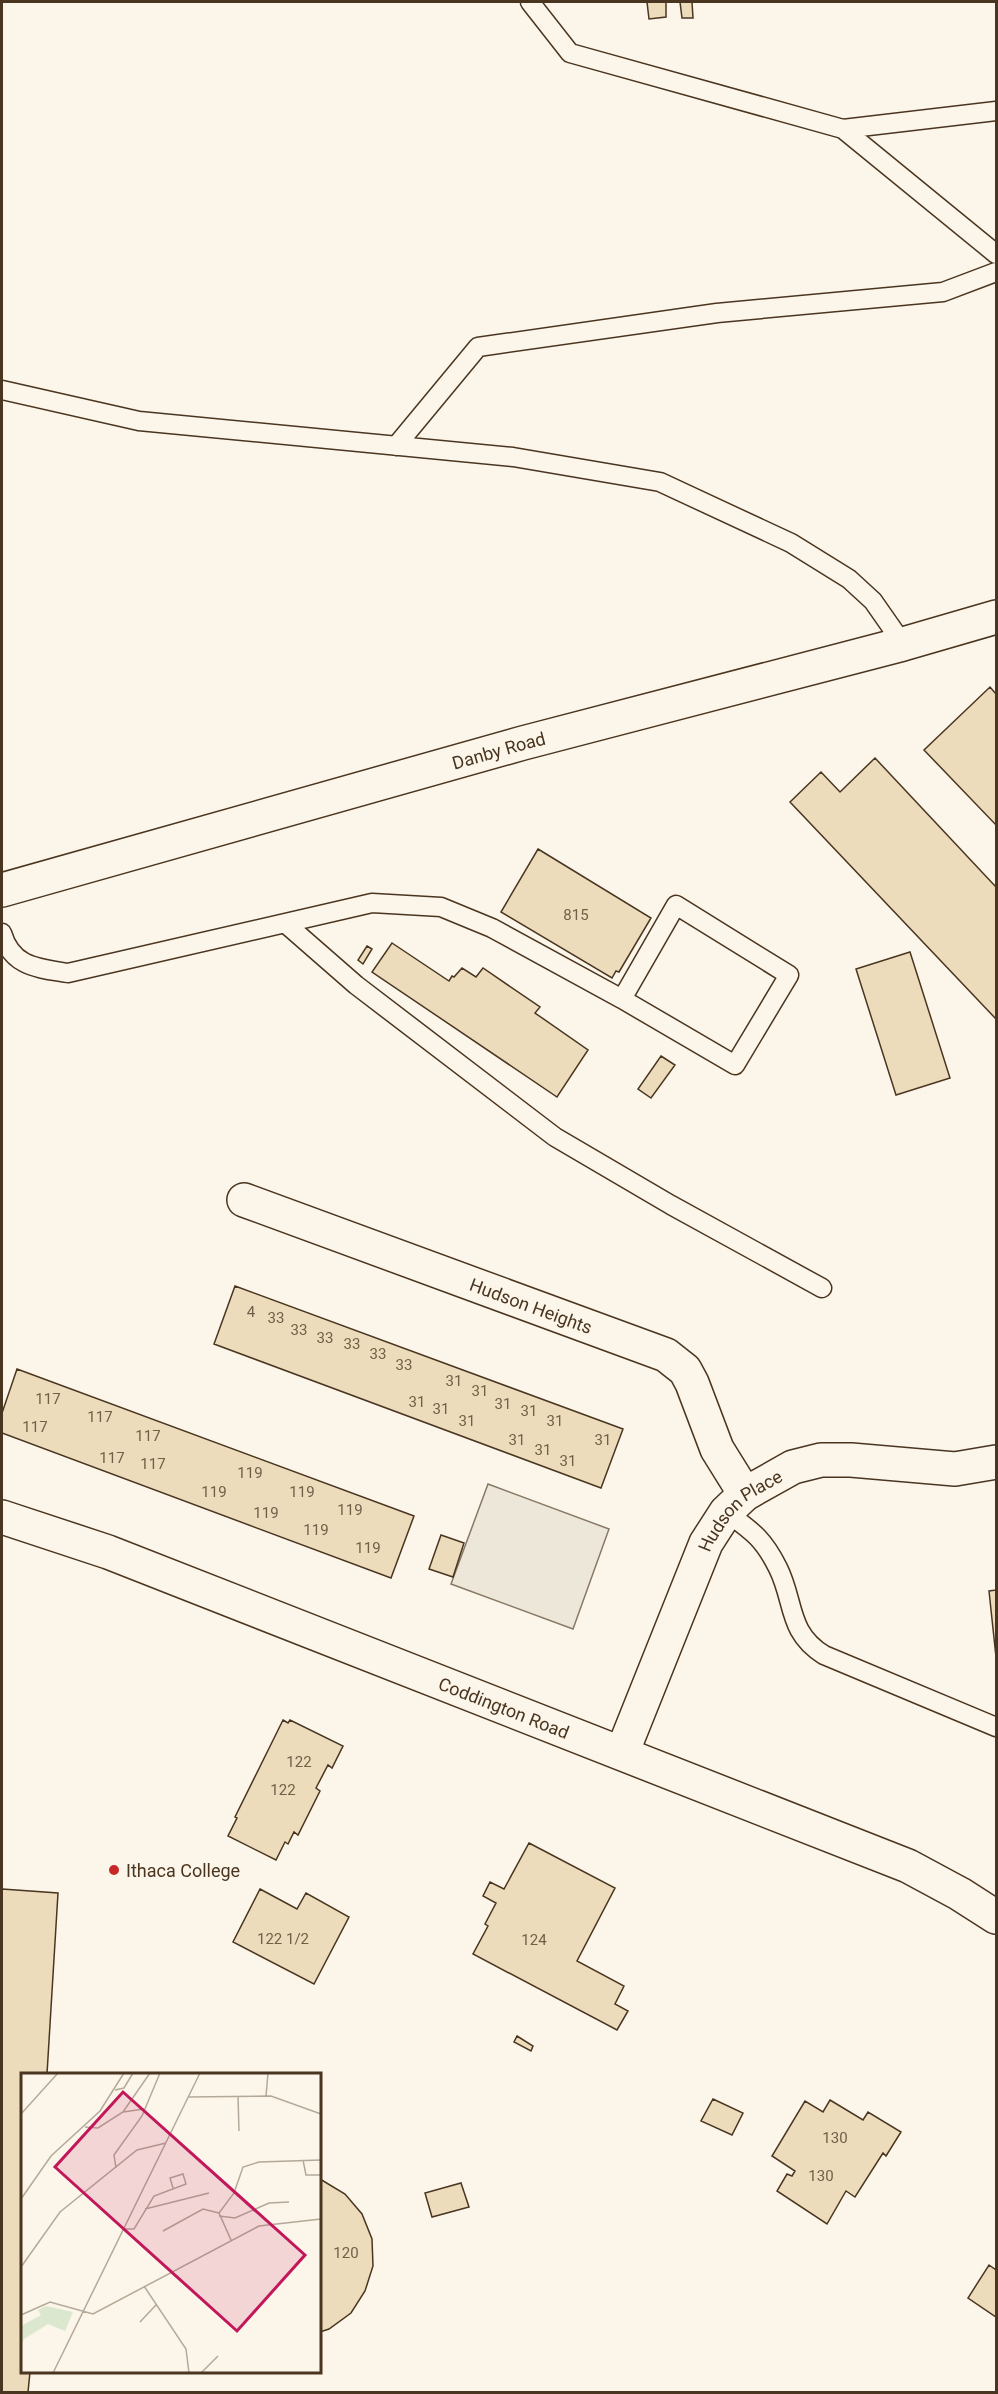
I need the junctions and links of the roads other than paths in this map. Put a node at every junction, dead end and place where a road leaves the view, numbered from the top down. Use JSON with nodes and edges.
{"nodes":[{"id":1,"x":530,"y":2,"type":"edge"},
{"id":2,"x":996,"y":111,"type":"edge"},
{"id":3,"x":843,"y":129,"type":"junction"},
{"id":4,"x":996,"y":254,"type":"edge"},
{"id":5,"x":996,"y":272,"type":"edge"},
{"id":6,"x":2,"y":390,"type":"edge"},
{"id":7,"x":396,"y":446,"type":"junction"},
{"id":8,"x":996,"y":618,"type":"edge"},
{"id":9,"x":903,"y":644,"type":"junction"},
{"id":10,"x":2,"y":890,"type":"edge"},
{"id":11,"x":285,"y":923,"type":"junction"},
{"id":12,"x":2,"y":933,"type":"edge"},
{"id":13,"x":622,"y":999,"type":"junction"},
{"id":14,"x":244,"y":1200,"type":"dead end"},
{"id":15,"x":822,"y":1288,"type":"dead end"},
{"id":16,"x":996,"y":1462,"type":"edge"},
{"id":17,"x":735,"y":1503,"type":"junction"},
{"id":18,"x":2,"y":1517,"type":"edge"},
{"id":19,"x":996,"y":1726,"type":"edge"},
{"id":20,"x":622,"y":1753,"type":"junction"},
{"id":21,"x":996,"y":1917,"type":"edge"}],
"edges":[{"from":1,"to":3,"type":"lane"},
{"from":2,"to":3,"type":"lane"},
{"from":3,"to":4,"type":"lane"},
{"from":5,"to":7,"type":"lane"},
{"from":6,"to":7,"type":"lane"},
{"from":7,"to":9,"type":"lane"},
{"from":8,"to":9,"type":"street","name":"Danby Road"},
{"from":9,"to":10,"type":"street","name":"Danby Road"},
{"from":11,"to":12,"type":"lane"},
{"from":11,"to":13,"type":"lane"},
{"from":11,"to":15,"type":"lane"},
{"from":13,"to":13,"type":"lane"},
{"from":14,"to":17,"type":"street","name":"Hudson Heights"},
{"from":16,"to":17,"type":"street","name":"Hudson Place"},
{"from":17,"to":19,"type":"lane"},
{"from":17,"to":20,"type":"street","name":"Hudson Place"},
{"from":18,"to":20,"type":"street","name":"Coddington Road"},
{"from":20,"to":21,"type":"street","name":"Coddington Road"}]}
